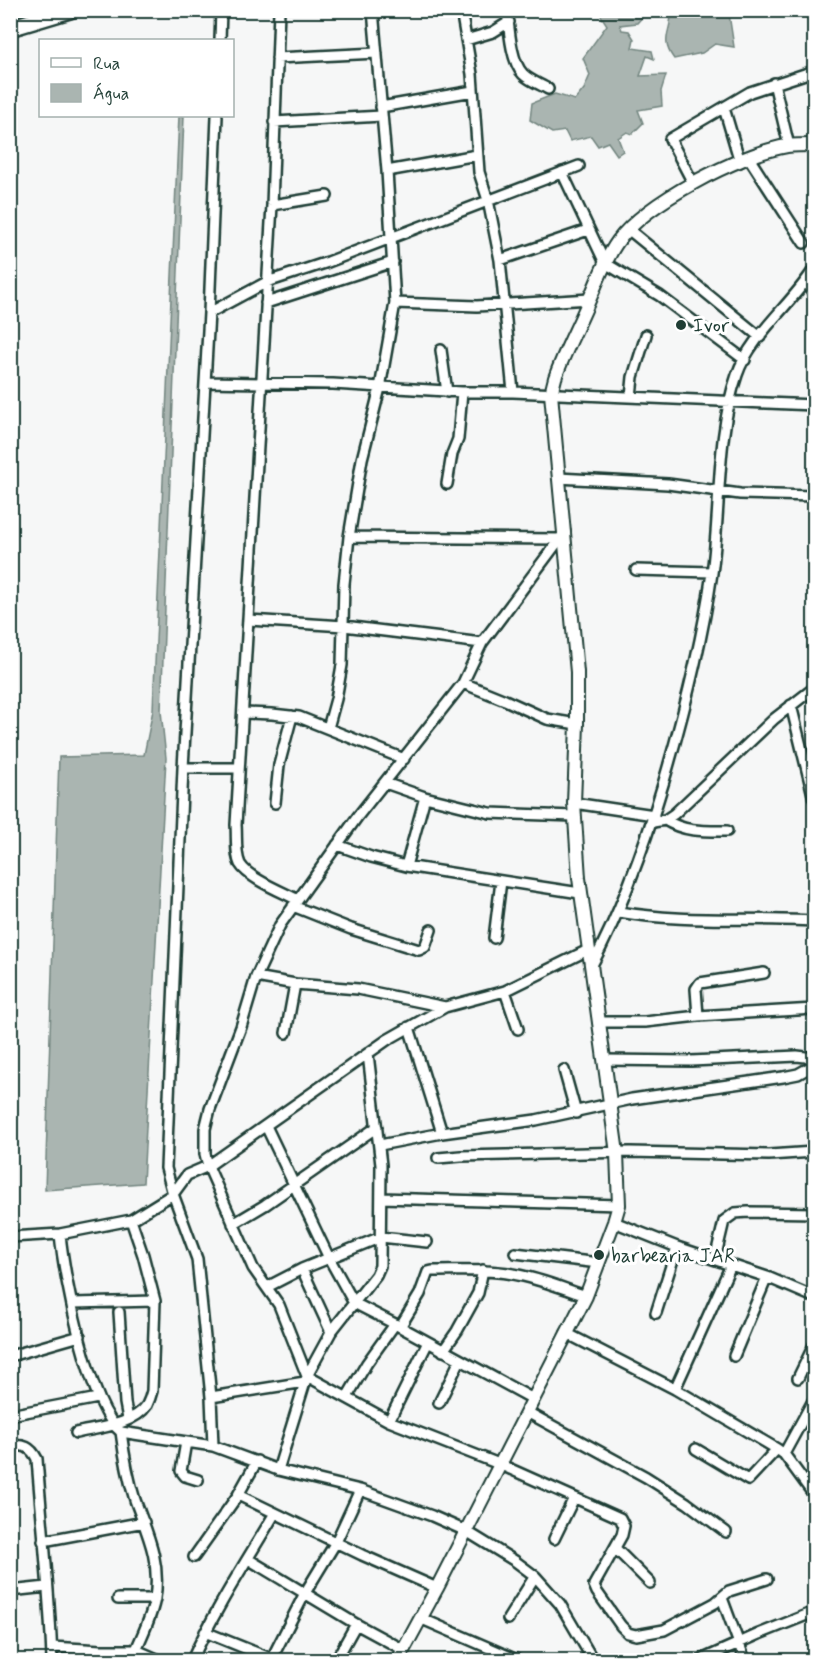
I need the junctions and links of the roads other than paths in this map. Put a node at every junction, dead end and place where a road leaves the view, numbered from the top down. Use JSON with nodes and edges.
{"nodes":[{"id":1,"x":70,"y":10,"type":"edge"},
{"id":2,"x":221,"y":10,"type":"edge"},
{"id":3,"x":279,"y":10,"type":"edge"},
{"id":4,"x":388,"y":10,"type":"edge"},
{"id":5,"x":461,"y":10,"type":"edge"},
{"id":6,"x":507,"y":10,"type":"edge"},
{"id":7,"x":373,"y":11,"type":"edge"},
{"id":8,"x":509,"y":22,"type":"junction"},
{"id":9,"x":10,"y":28,"type":"edge"},
{"id":10,"x":220,"y":39,"type":"edge"},
{"id":11,"x":466,"y":40,"type":"junction"},
{"id":12,"x":377,"y":53,"type":"junction"},
{"id":13,"x":277,"y":58,"type":"junction"},
{"id":14,"x":814,"y":70,"type":"edge"},
{"id":15,"x":774,"y":83,"type":"junction"},
{"id":16,"x":548,"y":89,"type":"dead end"},
{"id":17,"x":474,"y":91,"type":"junction"},
{"id":18,"x":724,"y":108,"type":"junction"},
{"id":19,"x":382,"y":112,"type":"junction"},
{"id":20,"x":217,"y":117,"type":"edge"},
{"id":21,"x":274,"y":122,"type":"junction"},
{"id":22,"x":814,"y":145,"type":"edge"},
{"id":23,"x":789,"y":146,"type":"junction"},
{"id":24,"x":477,"y":155,"type":"junction"},
{"id":25,"x":745,"y":160,"type":"junction"},
{"id":26,"x":579,"y":166,"type":"dead end"},
{"id":27,"x":387,"y":171,"type":"junction"},
{"id":28,"x":562,"y":172,"type":"junction"},
{"id":29,"x":693,"y":183,"type":"junction"},
{"id":30,"x":327,"y":195,"type":"dead end"},
{"id":31,"x":488,"y":200,"type":"junction"},
{"id":32,"x":272,"y":205,"type":"junction"},
{"id":33,"x":628,"y":229,"type":"junction"},
{"id":34,"x":588,"y":230,"type":"junction"},
{"id":35,"x":391,"y":237,"type":"junction"},
{"id":36,"x":804,"y":243,"type":"dead end"},
{"id":37,"x":500,"y":260,"type":"junction"},
{"id":38,"x":393,"y":262,"type":"junction"},
{"id":39,"x":605,"y":262,"type":"junction"},
{"id":40,"x":814,"y":268,"type":"edge"},
{"id":41,"x":806,"y":281,"type":"junction"},
{"id":42,"x":267,"y":282,"type":"junction"},
{"id":43,"x":814,"y":294,"type":"edge"},
{"id":44,"x":590,"y":299,"type":"junction"},
{"id":45,"x":266,"y":303,"type":"junction"},
{"id":46,"x":395,"y":303,"type":"junction"},
{"id":47,"x":506,"y":304,"type":"junction"},
{"id":48,"x":209,"y":313,"type":"junction"},
{"id":49,"x":646,"y":335,"type":"dead end"},
{"id":50,"x":760,"y":337,"type":"junction"},
{"id":51,"x":441,"y":350,"type":"dead end"},
{"id":52,"x":745,"y":360,"type":"junction"},
{"id":53,"x":205,"y":382,"type":"junction"},
{"id":54,"x":262,"y":384,"type":"junction"},
{"id":55,"x":380,"y":388,"type":"junction"},
{"id":56,"x":447,"y":392,"type":"junction"},
{"id":57,"x":462,"y":392,"type":"junction"},
{"id":58,"x":513,"y":392,"type":"junction"},
{"id":59,"x":551,"y":394,"type":"junction"},
{"id":60,"x":631,"y":397,"type":"junction"},
{"id":61,"x":729,"y":400,"type":"junction"},
{"id":62,"x":814,"y":405,"type":"edge"},
{"id":63,"x":558,"y":478,"type":"junction"},
{"id":64,"x":447,"y":484,"type":"dead end"},
{"id":65,"x":720,"y":491,"type":"junction"},
{"id":66,"x":814,"y":496,"type":"edge"},
{"id":67,"x":561,"y":535,"type":"junction"},
{"id":68,"x":349,"y":537,"type":"junction"},
{"id":69,"x":636,"y":570,"type":"dead end"},
{"id":70,"x":712,"y":572,"type":"junction"},
{"id":71,"x":249,"y":620,"type":"junction"},
{"id":72,"x":344,"y":626,"type":"junction"},
{"id":73,"x":482,"y":643,"type":"junction"},
{"id":74,"x":463,"y":683,"type":"junction"},
{"id":75,"x":814,"y":688,"type":"edge"},
{"id":76,"x":791,"y":705,"type":"junction"},
{"id":77,"x":244,"y":713,"type":"junction"},
{"id":78,"x":292,"y":716,"type":"junction"},
{"id":79,"x":577,"y":724,"type":"junction"},
{"id":80,"x":328,"y":728,"type":"junction"},
{"id":81,"x":404,"y":759,"type":"junction"},
{"id":82,"x":183,"y":768,"type":"junction"},
{"id":83,"x":239,"y":768,"type":"junction"},
{"id":84,"x":384,"y":783,"type":"junction"},
{"id":85,"x":425,"y":797,"type":"junction"},
{"id":86,"x":814,"y":800,"type":"edge"},
{"id":87,"x":275,"y":803,"type":"dead end"},
{"id":88,"x":575,"y":810,"type":"junction"},
{"id":89,"x":653,"y":818,"type":"junction"},
{"id":90,"x":664,"y":820,"type":"junction"},
{"id":91,"x":727,"y":831,"type":"dead end"},
{"id":92,"x":337,"y":845,"type":"junction"},
{"id":93,"x":406,"y":866,"type":"junction"},
{"id":94,"x":501,"y":880,"type":"junction"},
{"id":95,"x":580,"y":893,"type":"junction"},
{"id":96,"x":296,"y":903,"type":"junction"},
{"id":97,"x":619,"y":912,"type":"junction"},
{"id":98,"x":814,"y":921,"type":"edge"},
{"id":99,"x":431,"y":930,"type":"dead end"},
{"id":100,"x":494,"y":938,"type":"dead end"},
{"id":101,"x":588,"y":950,"type":"junction"},
{"id":102,"x":591,"y":967,"type":"junction"},
{"id":103,"x":764,"y":973,"type":"dead end"},
{"id":104,"x":256,"y":977,"type":"junction"},
{"id":105,"x":295,"y":984,"type":"junction"},
{"id":106,"x":505,"y":991,"type":"junction"},
{"id":107,"x":445,"y":1006,"type":"junction"},
{"id":108,"x":814,"y":1009,"type":"edge"},
{"id":109,"x":698,"y":1016,"type":"junction"},
{"id":110,"x":599,"y":1022,"type":"junction"},
{"id":111,"x":409,"y":1027,"type":"junction"},
{"id":112,"x":518,"y":1029,"type":"dead end"},
{"id":113,"x":286,"y":1033,"type":"dead end"},
{"id":114,"x":368,"y":1054,"type":"junction"},
{"id":115,"x":814,"y":1058,"type":"edge"},
{"id":116,"x":604,"y":1060,"type":"junction"},
{"id":117,"x":814,"y":1065,"type":"edge"},
{"id":118,"x":564,"y":1070,"type":"dead end"},
{"id":119,"x":610,"y":1104,"type":"junction"},
{"id":120,"x":576,"y":1113,"type":"junction"},
{"id":121,"x":266,"y":1126,"type":"junction"},
{"id":122,"x":377,"y":1127,"type":"junction"},
{"id":123,"x":442,"y":1133,"type":"junction"},
{"id":124,"x":380,"y":1145,"type":"junction"},
{"id":125,"x":814,"y":1152,"type":"edge"},
{"id":126,"x":616,"y":1153,"type":"junction"},
{"id":127,"x":438,"y":1158,"type":"dead end"},
{"id":128,"x":208,"y":1166,"type":"junction"},
{"id":129,"x":294,"y":1185,"type":"junction"},
{"id":130,"x":173,"y":1194,"type":"junction"},
{"id":131,"x":381,"y":1198,"type":"junction"},
{"id":132,"x":619,"y":1205,"type":"junction"},
{"id":133,"x":814,"y":1213,"type":"edge"},
{"id":134,"x":131,"y":1220,"type":"junction"},
{"id":135,"x":614,"y":1222,"type":"junction"},
{"id":136,"x":233,"y":1224,"type":"junction"},
{"id":137,"x":60,"y":1234,"type":"junction"},
{"id":138,"x":10,"y":1237,"type":"edge"},
{"id":139,"x":381,"y":1237,"type":"junction"},
{"id":140,"x":427,"y":1242,"type":"dead end"},
{"id":141,"x":677,"y":1247,"type":"junction"},
{"id":142,"x":515,"y":1253,"type":"dead end"},
{"id":143,"x":329,"y":1258,"type":"junction"},
{"id":144,"x":715,"y":1259,"type":"junction"},
{"id":145,"x":599,"y":1263,"type":"junction"},
{"id":146,"x":731,"y":1266,"type":"junction"},
{"id":147,"x":302,"y":1269,"type":"junction"},
{"id":148,"x":483,"y":1270,"type":"junction"},
{"id":149,"x":767,"y":1277,"type":"junction"},
{"id":150,"x":267,"y":1287,"type":"junction"},
{"id":151,"x":586,"y":1296,"type":"junction"},
{"id":152,"x":814,"y":1297,"type":"edge"},
{"id":153,"x":155,"y":1301,"type":"junction"},
{"id":154,"x":73,"y":1303,"type":"junction"},
{"id":155,"x":354,"y":1303,"type":"junction"},
{"id":156,"x":119,"y":1312,"type":"dead end"},
{"id":157,"x":656,"y":1313,"type":"dead end"},
{"id":158,"x":398,"y":1325,"type":"junction"},
{"id":159,"x":331,"y":1332,"type":"junction"},
{"id":160,"x":566,"y":1333,"type":"junction"},
{"id":161,"x":80,"y":1336,"type":"junction"},
{"id":162,"x":428,"y":1342,"type":"junction"},
{"id":163,"x":814,"y":1345,"type":"edge"},
{"id":164,"x":443,"y":1351,"type":"junction"},
{"id":165,"x":10,"y":1356,"type":"edge"},
{"id":166,"x":734,"y":1356,"type":"dead end"},
{"id":167,"x":460,"y":1360,"type":"junction"},
{"id":168,"x":798,"y":1378,"type":"dead end"},
{"id":169,"x":306,"y":1379,"type":"junction"},
{"id":170,"x":675,"y":1389,"type":"junction"},
{"id":171,"x":211,"y":1397,"type":"junction"},
{"id":172,"x":347,"y":1397,"type":"junction"},
{"id":173,"x":98,"y":1398,"type":"junction"},
{"id":174,"x":533,"y":1400,"type":"junction"},
{"id":175,"x":814,"y":1401,"type":"edge"},
{"id":176,"x":439,"y":1403,"type":"dead end"},
{"id":177,"x":527,"y":1412,"type":"junction"},
{"id":178,"x":10,"y":1415,"type":"edge"},
{"id":179,"x":128,"y":1419,"type":"junction"},
{"id":180,"x":389,"y":1421,"type":"junction"},
{"id":181,"x":112,"y":1424,"type":"junction"},
{"id":182,"x":122,"y":1432,"type":"junction"},
{"id":183,"x":76,"y":1433,"type":"dead end"},
{"id":184,"x":186,"y":1442,"type":"junction"},
{"id":185,"x":10,"y":1446,"type":"edge"},
{"id":186,"x":213,"y":1446,"type":"junction"},
{"id":187,"x":696,"y":1449,"type":"dead end"},
{"id":188,"x":780,"y":1452,"type":"junction"},
{"id":189,"x":257,"y":1461,"type":"junction"},
{"id":190,"x":499,"y":1464,"type":"junction"},
{"id":191,"x":278,"y":1470,"type":"junction"},
{"id":192,"x":198,"y":1480,"type":"dead end"},
{"id":193,"x":360,"y":1490,"type":"junction"},
{"id":194,"x":238,"y":1495,"type":"junction"},
{"id":195,"x":814,"y":1495,"type":"edge"},
{"id":196,"x":574,"y":1498,"type":"junction"},
{"id":197,"x":275,"y":1513,"type":"junction"},
{"id":198,"x":144,"y":1522,"type":"junction"},
{"id":199,"x":466,"y":1531,"type":"junction"},
{"id":200,"x":726,"y":1532,"type":"dead end"},
{"id":201,"x":554,"y":1539,"type":"dead end"},
{"id":202,"x":43,"y":1541,"type":"junction"},
{"id":203,"x":336,"y":1542,"type":"junction"},
{"id":204,"x":616,"y":1549,"type":"junction"},
{"id":205,"x":194,"y":1557,"type":"dead end"},
{"id":206,"x":248,"y":1559,"type":"junction"},
{"id":207,"x":535,"y":1576,"type":"junction"},
{"id":208,"x":767,"y":1579,"type":"dead end"},
{"id":209,"x":650,"y":1583,"type":"dead end"},
{"id":210,"x":46,"y":1587,"type":"junction"},
{"id":211,"x":438,"y":1588,"type":"junction"},
{"id":212,"x":10,"y":1591,"type":"edge"},
{"id":213,"x":305,"y":1593,"type":"junction"},
{"id":214,"x":722,"y":1598,"type":"junction"},
{"id":215,"x":118,"y":1599,"type":"dead end"},
{"id":216,"x":155,"y":1599,"type":"junction"},
{"id":217,"x":814,"y":1612,"type":"edge"},
{"id":218,"x":420,"y":1618,"type":"junction"},
{"id":219,"x":508,"y":1619,"type":"dead end"},
{"id":220,"x":356,"y":1624,"type":"junction"},
{"id":221,"x":205,"y":1632,"type":"junction"},
{"id":222,"x":739,"y":1643,"type":"junction"},
{"id":223,"x":52,"y":1647,"type":"junction"},
{"id":224,"x":136,"y":1650,"type":"junction"},
{"id":225,"x":401,"y":1655,"type":"edge"},
{"id":226,"x":52,"y":1660,"type":"edge"},
{"id":227,"x":159,"y":1660,"type":"edge"},
{"id":228,"x":192,"y":1660,"type":"edge"},
{"id":229,"x":272,"y":1660,"type":"edge"},
{"id":230,"x":336,"y":1660,"type":"edge"},
{"id":231,"x":517,"y":1660,"type":"edge"},
{"id":232,"x":593,"y":1660,"type":"edge"},
{"id":233,"x":701,"y":1660,"type":"edge"},
{"id":234,"x":745,"y":1660,"type":"edge"}],
"edges":[{"from":1,"to":9,"type":"highway"},
{"from":2,"to":10,"type":"street"},
{"from":3,"to":13,"type":"street"},
{"from":4,"to":7,"type":"street"},
{"from":5,"to":11,"type":"street"},
{"from":6,"to":8,"type":"street"},
{"from":7,"to":12,"type":"street"},
{"from":8,"to":11,"type":"street"},
{"from":8,"to":16,"type":"street"},
{"from":11,"to":17,"type":"street"},
{"from":12,"to":13,"type":"street"},
{"from":12,"to":19,"type":"street"},
{"from":13,"to":21,"type":"street"},
{"from":14,"to":15,"type":"street"},
{"from":15,"to":18,"type":"street"},
{"from":15,"to":23,"type":"street"},
{"from":17,"to":19,"type":"street"},
{"from":17,"to":24,"type":"street"},
{"from":18,"to":25,"type":"street"},
{"from":18,"to":29,"type":"street"},
{"from":19,"to":21,"type":"street"},
{"from":19,"to":27,"type":"street"},
{"from":20,"to":48,"type":"street"},
{"from":21,"to":32,"type":"street"},
{"from":22,"to":23,"type":"street"},
{"from":23,"to":25,"type":"street"},
{"from":24,"to":27,"type":"street"},
{"from":24,"to":31,"type":"street"},
{"from":25,"to":29,"type":"street"},
{"from":25,"to":36,"type":"street"},
{"from":26,"to":28,"type":"street"},
{"from":27,"to":35,"type":"street"},
{"from":28,"to":31,"type":"street"},
{"from":28,"to":34,"type":"street"},
{"from":29,"to":33,"type":"street"},
{"from":30,"to":32,"type":"street"},
{"from":31,"to":35,"type":"street"},
{"from":31,"to":37,"type":"street"},
{"from":32,"to":42,"type":"street"},
{"from":33,"to":39,"type":"street"},
{"from":33,"to":50,"type":"street"},
{"from":34,"to":37,"type":"street"},
{"from":34,"to":39,"type":"street"},
{"from":35,"to":38,"type":"street"},
{"from":35,"to":42,"type":"street"},
{"from":37,"to":47,"type":"street"},
{"from":38,"to":45,"type":"street"},
{"from":38,"to":46,"type":"street"},
{"from":39,"to":44,"type":"street"},
{"from":39,"to":52,"type":"street"},
{"from":40,"to":41,"type":"street"},
{"from":41,"to":43,"type":"street"},
{"from":41,"to":50,"type":"street"},
{"from":42,"to":45,"type":"street"},
{"from":42,"to":48,"type":"street"},
{"from":44,"to":47,"type":"street"},
{"from":44,"to":59,"type":"street"},
{"from":45,"to":54,"type":"street"},
{"from":46,"to":47,"type":"street"},
{"from":46,"to":55,"type":"street"},
{"from":47,"to":58,"type":"street"},
{"from":48,"to":53,"type":"street"},
{"from":49,"to":60,"type":"street"},
{"from":50,"to":52,"type":"street"},
{"from":51,"to":56,"type":"street"},
{"from":52,"to":61,"type":"street"},
{"from":53,"to":54,"type":"street"},
{"from":53,"to":82,"type":"street"},
{"from":54,"to":55,"type":"street"},
{"from":54,"to":71,"type":"street"},
{"from":55,"to":56,"type":"street"},
{"from":55,"to":68,"type":"street"},
{"from":56,"to":57,"type":"street"},
{"from":57,"to":58,"type":"street"},
{"from":57,"to":64,"type":"street"},
{"from":58,"to":59,"type":"street"},
{"from":59,"to":60,"type":"street"},
{"from":59,"to":63,"type":"street"},
{"from":60,"to":61,"type":"street"},
{"from":61,"to":62,"type":"street"},
{"from":61,"to":65,"type":"street"},
{"from":63,"to":65,"type":"street"},
{"from":63,"to":67,"type":"street"},
{"from":65,"to":66,"type":"street"},
{"from":65,"to":70,"type":"street"},
{"from":67,"to":68,"type":"street"},
{"from":67,"to":73,"type":"street"},
{"from":67,"to":79,"type":"street"},
{"from":68,"to":72,"type":"street"},
{"from":69,"to":70,"type":"street"},
{"from":70,"to":89,"type":"street"},
{"from":71,"to":72,"type":"street"},
{"from":71,"to":77,"type":"street"},
{"from":72,"to":73,"type":"street"},
{"from":72,"to":80,"type":"street"},
{"from":73,"to":74,"type":"street"},
{"from":74,"to":79,"type":"street"},
{"from":74,"to":81,"type":"street"},
{"from":75,"to":76,"type":"street"},
{"from":76,"to":86,"type":"street"},
{"from":76,"to":90,"type":"street"},
{"from":77,"to":78,"type":"street"},
{"from":77,"to":83,"type":"street"},
{"from":78,"to":80,"type":"street"},
{"from":78,"to":87,"type":"street"},
{"from":79,"to":88,"type":"street"},
{"from":80,"to":81,"type":"street"},
{"from":81,"to":84,"type":"street"},
{"from":82,"to":83,"type":"street"},
{"from":82,"to":130,"type":"street"},
{"from":83,"to":96,"type":"street"},
{"from":84,"to":85,"type":"street"},
{"from":84,"to":92,"type":"street"},
{"from":85,"to":88,"type":"street"},
{"from":85,"to":93,"type":"street"},
{"from":88,"to":89,"type":"street"},
{"from":88,"to":95,"type":"street"},
{"from":89,"to":90,"type":"street"},
{"from":89,"to":97,"type":"street"},
{"from":90,"to":91,"type":"street"},
{"from":92,"to":93,"type":"street"},
{"from":92,"to":96,"type":"street"},
{"from":93,"to":94,"type":"street"},
{"from":94,"to":95,"type":"street"},
{"from":94,"to":100,"type":"street"},
{"from":95,"to":101,"type":"street"},
{"from":96,"to":99,"type":"street"},
{"from":96,"to":104,"type":"street"},
{"from":97,"to":98,"type":"street"},
{"from":97,"to":102,"type":"street"},
{"from":101,"to":102,"type":"street"},
{"from":101,"to":106,"type":"street"},
{"from":102,"to":110,"type":"street"},
{"from":103,"to":109,"type":"street"},
{"from":104,"to":105,"type":"street"},
{"from":104,"to":128,"type":"street"},
{"from":105,"to":107,"type":"street"},
{"from":105,"to":113,"type":"street"},
{"from":106,"to":107,"type":"street"},
{"from":106,"to":112,"type":"street"},
{"from":107,"to":111,"type":"street"},
{"from":108,"to":109,"type":"street"},
{"from":109,"to":110,"type":"street"},
{"from":110,"to":116,"type":"street"},
{"from":111,"to":114,"type":"street"},
{"from":111,"to":123,"type":"street"},
{"from":114,"to":121,"type":"street"},
{"from":114,"to":122,"type":"street"},
{"from":115,"to":116,"type":"street"},
{"from":116,"to":119,"type":"street"},
{"from":117,"to":119,"type":"street"},
{"from":118,"to":120,"type":"street"},
{"from":119,"to":120,"type":"street"},
{"from":119,"to":126,"type":"street"},
{"from":120,"to":123,"type":"street"},
{"from":121,"to":128,"type":"street"},
{"from":121,"to":129,"type":"street"},
{"from":122,"to":124,"type":"street"},
{"from":122,"to":129,"type":"street"},
{"from":123,"to":124,"type":"street"},
{"from":124,"to":131,"type":"street"},
{"from":125,"to":126,"type":"street"},
{"from":126,"to":127,"type":"street"},
{"from":126,"to":132,"type":"street"},
{"from":128,"to":130,"type":"street"},
{"from":128,"to":136,"type":"street"},
{"from":129,"to":136,"type":"street"},
{"from":129,"to":143,"type":"street"},
{"from":130,"to":134,"type":"street"},
{"from":130,"to":171,"type":"street"},
{"from":131,"to":132,"type":"street"},
{"from":131,"to":139,"type":"street"},
{"from":132,"to":135,"type":"street"},
{"from":133,"to":144,"type":"street"},
{"from":134,"to":137,"type":"street"},
{"from":134,"to":153,"type":"street"},
{"from":135,"to":141,"type":"street"},
{"from":135,"to":145,"type":"street"},
{"from":136,"to":150,"type":"street"},
{"from":137,"to":138,"type":"street"},
{"from":137,"to":154,"type":"street"},
{"from":139,"to":140,"type":"street"},
{"from":139,"to":143,"type":"street"},
{"from":139,"to":155,"type":"street"},
{"from":141,"to":144,"type":"street"},
{"from":141,"to":157,"type":"street"},
{"from":142,"to":145,"type":"street"},
{"from":143,"to":147,"type":"street"},
{"from":143,"to":155,"type":"street"},
{"from":144,"to":146,"type":"street"},
{"from":145,"to":151,"type":"street"},
{"from":146,"to":149,"type":"street"},
{"from":146,"to":170,"type":"street"},
{"from":147,"to":150,"type":"street"},
{"from":147,"to":159,"type":"street"},
{"from":148,"to":151,"type":"street"},
{"from":148,"to":158,"type":"street"},
{"from":148,"to":164,"type":"street"},
{"from":149,"to":152,"type":"street"},
{"from":149,"to":166,"type":"street"},
{"from":150,"to":169,"type":"street"},
{"from":151,"to":160,"type":"street"},
{"from":153,"to":154,"type":"street"},
{"from":153,"to":179,"type":"street"},
{"from":154,"to":161,"type":"street"},
{"from":155,"to":158,"type":"street"},
{"from":155,"to":159,"type":"street"},
{"from":156,"to":179,"type":"street"},
{"from":158,"to":162,"type":"street"},
{"from":158,"to":172,"type":"street"},
{"from":159,"to":169,"type":"street"},
{"from":160,"to":170,"type":"street"},
{"from":160,"to":174,"type":"street"},
{"from":161,"to":165,"type":"street"},
{"from":161,"to":173,"type":"street"},
{"from":162,"to":164,"type":"street"},
{"from":162,"to":180,"type":"street"},
{"from":163,"to":168,"type":"street"},
{"from":164,"to":167,"type":"street"},
{"from":167,"to":174,"type":"street"},
{"from":167,"to":176,"type":"street"},
{"from":169,"to":171,"type":"street"},
{"from":169,"to":172,"type":"street"},
{"from":169,"to":191,"type":"street"},
{"from":170,"to":188,"type":"street"},
{"from":171,"to":186,"type":"street"},
{"from":172,"to":180,"type":"street"},
{"from":173,"to":178,"type":"street"},
{"from":173,"to":181,"type":"street"},
{"from":174,"to":177,"type":"street"},
{"from":175,"to":188,"type":"street"},
{"from":177,"to":190,"type":"street"},
{"from":177,"to":200,"type":"street"},
{"from":179,"to":181,"type":"street"},
{"from":180,"to":190,"type":"street"},
{"from":181,"to":182,"type":"street"},
{"from":181,"to":183,"type":"street"},
{"from":182,"to":184,"type":"street"},
{"from":182,"to":198,"type":"street"},
{"from":184,"to":186,"type":"street"},
{"from":184,"to":192,"type":"street"},
{"from":185,"to":202,"type":"street"},
{"from":186,"to":189,"type":"street"},
{"from":187,"to":188,"type":"street"},
{"from":188,"to":195,"type":"street"},
{"from":189,"to":191,"type":"street"},
{"from":189,"to":194,"type":"street"},
{"from":190,"to":196,"type":"street"},
{"from":190,"to":199,"type":"street"},
{"from":191,"to":193,"type":"street"},
{"from":193,"to":199,"type":"street"},
{"from":193,"to":203,"type":"street"},
{"from":194,"to":197,"type":"street"},
{"from":194,"to":205,"type":"street"},
{"from":196,"to":201,"type":"street"},
{"from":196,"to":204,"type":"street"},
{"from":197,"to":203,"type":"street"},
{"from":197,"to":206,"type":"street"},
{"from":198,"to":202,"type":"street"},
{"from":198,"to":216,"type":"street"},
{"from":199,"to":207,"type":"street"},
{"from":199,"to":211,"type":"street"},
{"from":202,"to":210,"type":"street"},
{"from":203,"to":211,"type":"street"},
{"from":203,"to":213,"type":"street"},
{"from":204,"to":209,"type":"street"},
{"from":204,"to":214,"type":"street"},
{"from":206,"to":213,"type":"street"},
{"from":206,"to":221,"type":"street"},
{"from":207,"to":219,"type":"street"},
{"from":207,"to":232,"type":"street"},
{"from":208,"to":214,"type":"street"},
{"from":210,"to":212,"type":"street"},
{"from":210,"to":223,"type":"street"},
{"from":211,"to":218,"type":"street"},
{"from":213,"to":220,"type":"street"},
{"from":213,"to":229,"type":"street"},
{"from":214,"to":222,"type":"street"},
{"from":215,"to":216,"type":"street"},
{"from":216,"to":224,"type":"street"},
{"from":217,"to":222,"type":"street"},
{"from":218,"to":225,"type":"street"},
{"from":218,"to":231,"type":"street"},
{"from":220,"to":225,"type":"street"},
{"from":220,"to":230,"type":"street"},
{"from":221,"to":228,"type":"street"},
{"from":221,"to":229,"type":"street"},
{"from":222,"to":233,"type":"street"},
{"from":222,"to":234,"type":"street"},
{"from":223,"to":224,"type":"street"},
{"from":223,"to":226,"type":"street"},
{"from":224,"to":227,"type":"street"}]}
